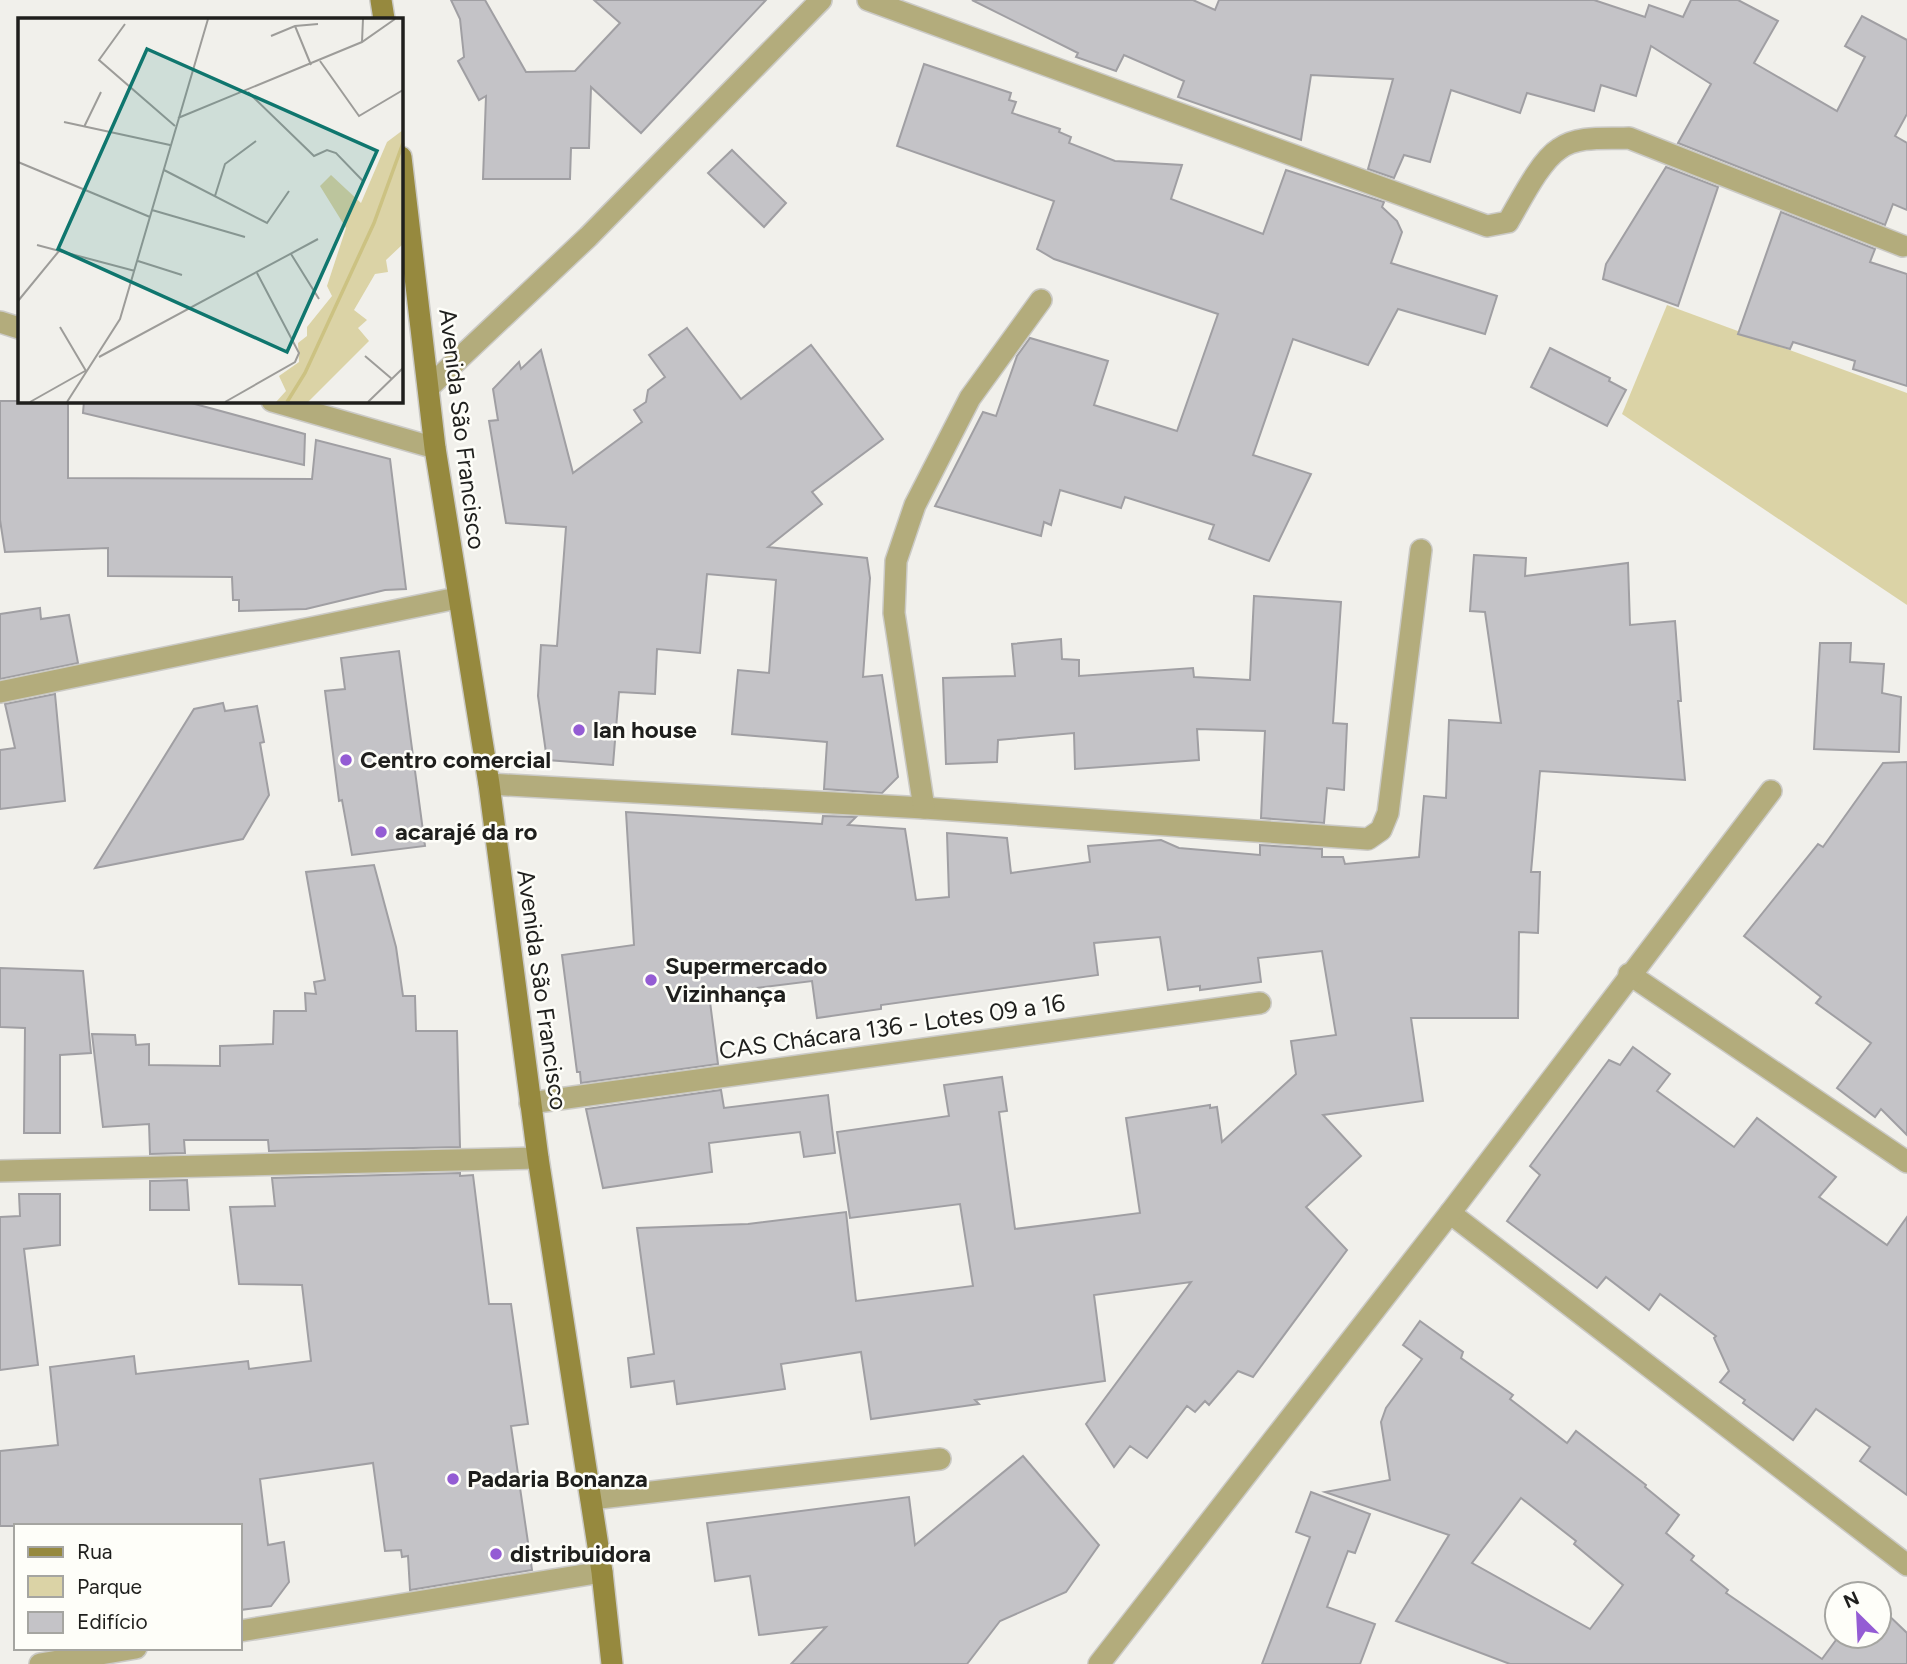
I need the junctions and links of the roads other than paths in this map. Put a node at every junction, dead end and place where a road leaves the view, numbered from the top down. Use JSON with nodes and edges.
{"nodes":[{"id":1,"x":381,"y":0,"type":"edge"},
{"id":2,"x":821,"y":0,"type":"edge"},
{"id":3,"x":868,"y":0,"type":"edge"},
{"id":4,"x":384,"y":18,"type":"edge"},
{"id":5,"x":402,"y":165,"type":"edge"},
{"id":6,"x":1903,"y":246,"type":"dead end"},
{"id":7,"x":1041,"y":300,"type":"dead end"},
{"id":8,"x":0,"y":322,"type":"edge"},
{"id":9,"x":18,"y":328,"type":"edge"},
{"id":10,"x":429,"y":387,"type":"junction"},
{"id":11,"x":275,"y":402,"type":"edge"},
{"id":12,"x":435,"y":448,"type":"junction"},
{"id":13,"x":1420,"y":550,"type":"dead end"},
{"id":14,"x":457,"y":598,"type":"junction"},
{"id":15,"x":0,"y":692,"type":"edge"},
{"id":16,"x":489,"y":784,"type":"junction"},
{"id":17,"x":1771,"y":791,"type":"dead end"},
{"id":18,"x":923,"y":808,"type":"junction"},
{"id":19,"x":1629,"y":974,"type":"junction"},
{"id":20,"x":1260,"y":1003,"type":"dead end"},
{"id":21,"x":530,"y":1102,"type":"junction"},
{"id":22,"x":538,"y":1158,"type":"junction"},
{"id":23,"x":1907,"y":1162,"type":"edge"},
{"id":24,"x":0,"y":1171,"type":"edge"},
{"id":25,"x":1450,"y":1213,"type":"junction"},
{"id":26,"x":940,"y":1459,"type":"dead end"},
{"id":27,"x":591,"y":1499,"type":"junction"},
{"id":28,"x":1907,"y":1565,"type":"edge"},
{"id":29,"x":602,"y":1572,"type":"junction"},
{"id":30,"x":242,"y":1631,"type":"edge"},
{"id":31,"x":124,"y":1650,"type":"edge"},
{"id":32,"x":40,"y":1664,"type":"edge"},
{"id":33,"x":612,"y":1664,"type":"edge"},
{"id":34,"x":1099,"y":1664,"type":"edge"}],
"edges":[{"from":1,"to":4,"type":"street"},
{"from":2,"to":10,"type":"street"},
{"from":3,"to":6,"type":"street"},
{"from":5,"to":10,"type":"street","name":"Avenida São Francisco"},
{"from":7,"to":18,"type":"street"},
{"from":8,"to":9,"type":"street"},
{"from":10,"to":12,"type":"street","name":"Avenida São Francisco"},
{"from":11,"to":12,"type":"street"},
{"from":12,"to":14,"type":"street","name":"Avenida São Francisco"},
{"from":13,"to":18,"type":"street"},
{"from":14,"to":15,"type":"street"},
{"from":14,"to":16,"type":"street","name":"Avenida São Francisco"},
{"from":16,"to":18,"type":"street"},
{"from":16,"to":21,"type":"street","name":"Avenida São Francisco"},
{"from":17,"to":19,"type":"street"},
{"from":19,"to":23,"type":"street"},
{"from":19,"to":25,"type":"street"},
{"from":20,"to":21,"type":"street","name":"CAS Chácara 136 - Lotes 09 a 16"},
{"from":21,"to":22,"type":"street","name":"Avenida São Francisco"},
{"from":22,"to":24,"type":"street"},
{"from":22,"to":27,"type":"street","name":"Avenida São Francisco"},
{"from":25,"to":28,"type":"street"},
{"from":25,"to":34,"type":"street"},
{"from":26,"to":27,"type":"street"},
{"from":27,"to":29,"type":"street","name":"Avenida São Francisco"},
{"from":29,"to":30,"type":"street"},
{"from":29,"to":33,"type":"street","name":"Avenida São Francisco"},
{"from":31,"to":32,"type":"street"}]}
